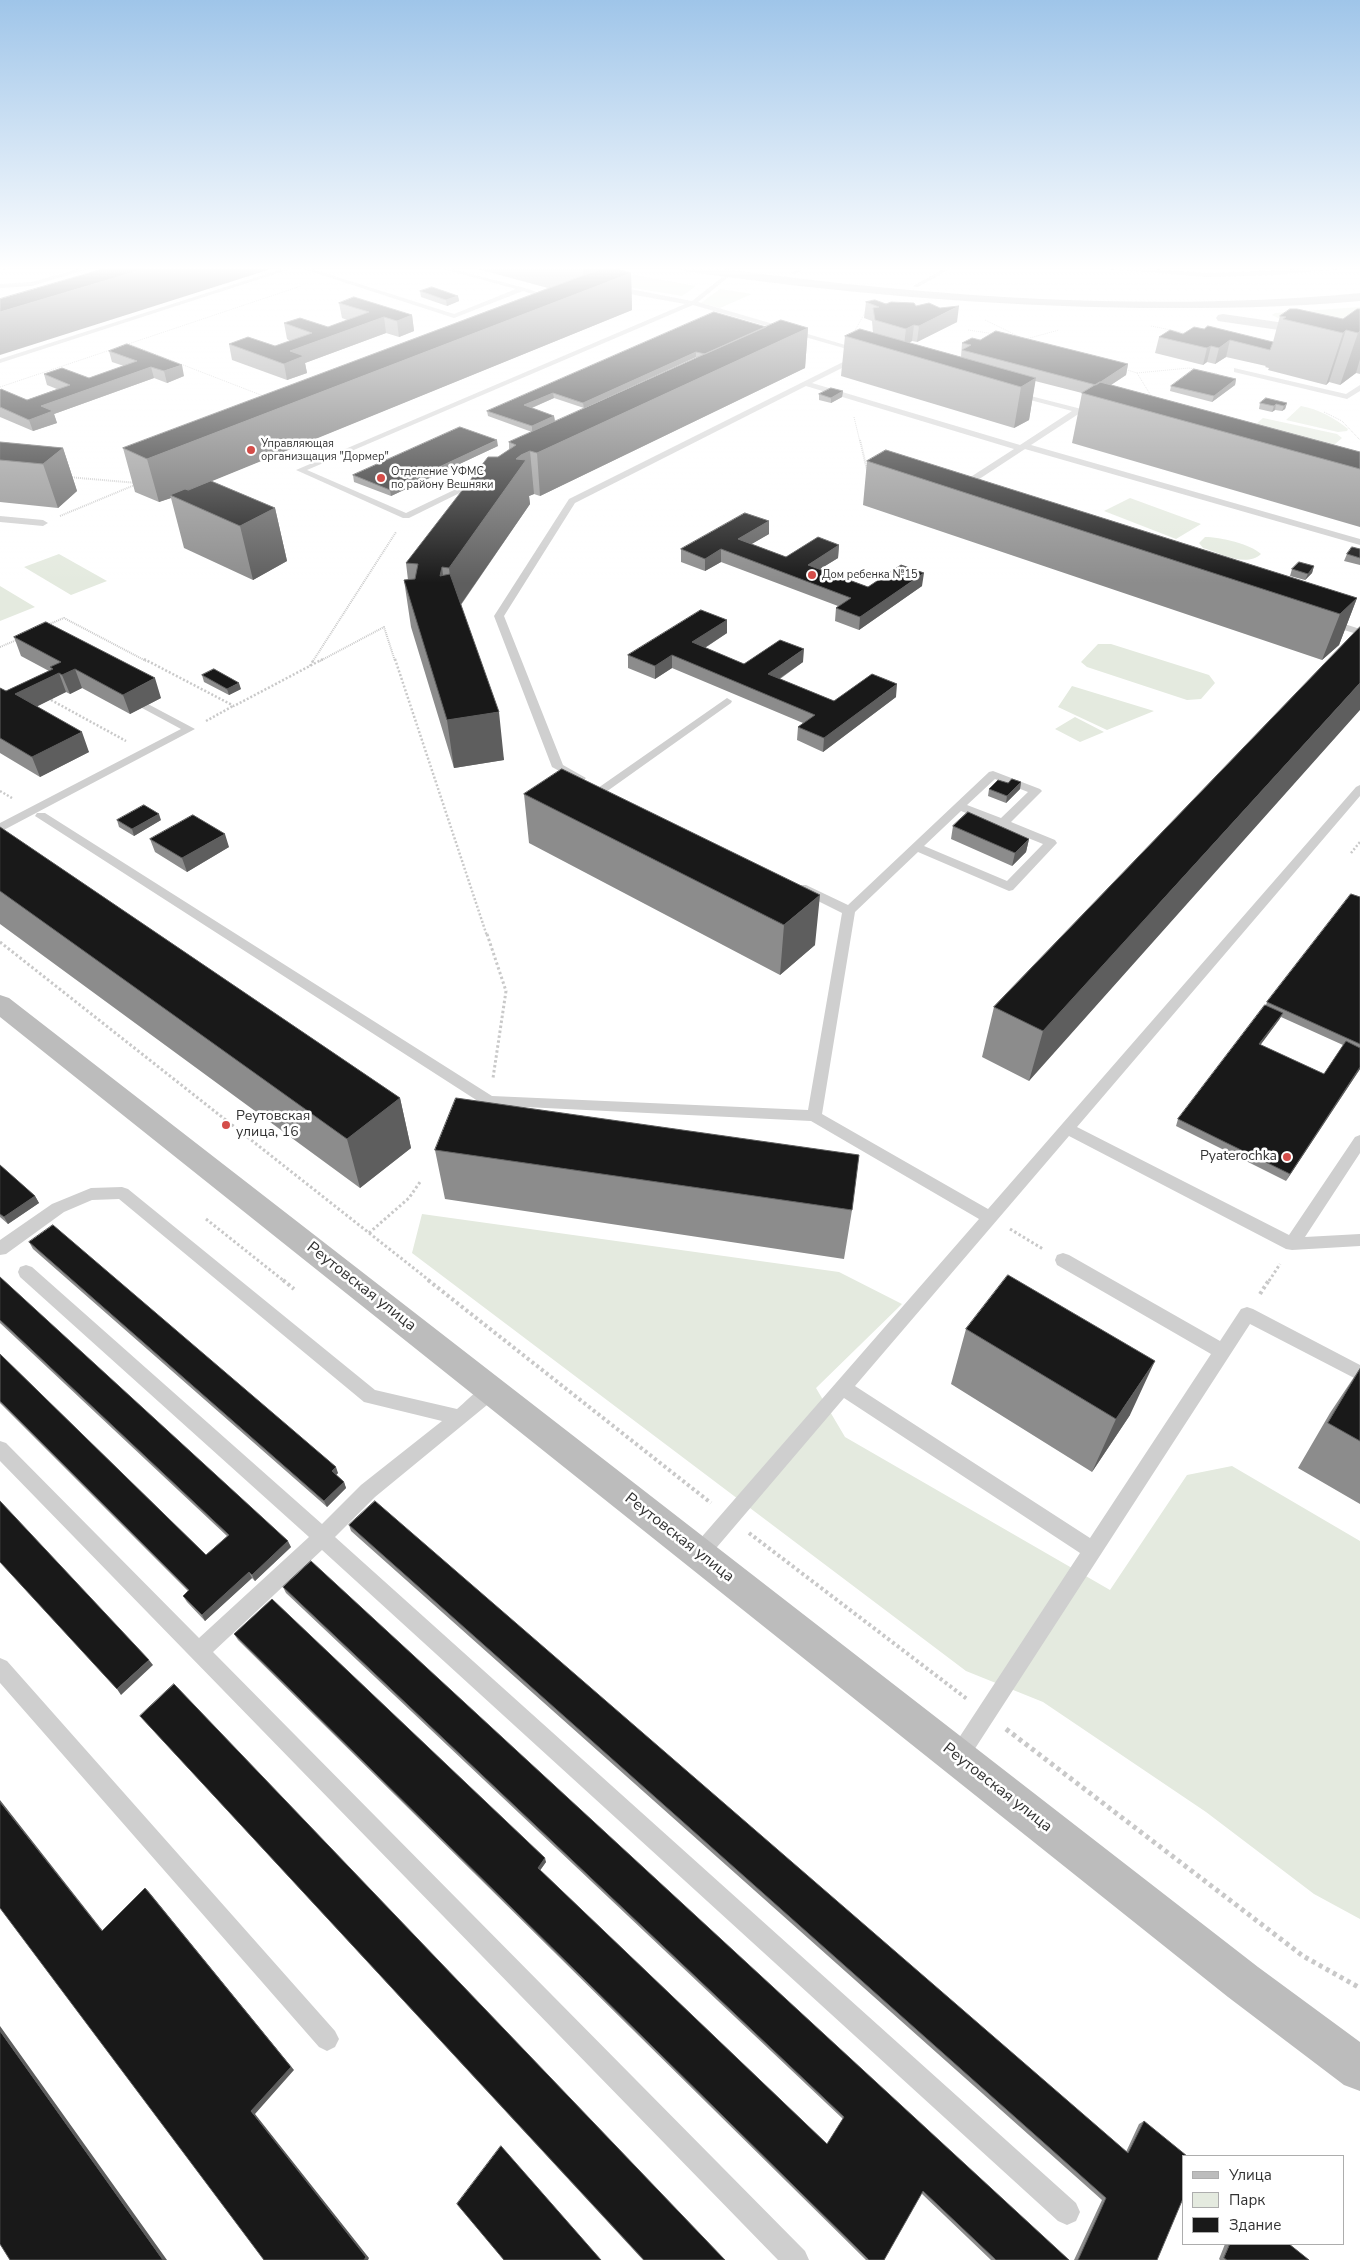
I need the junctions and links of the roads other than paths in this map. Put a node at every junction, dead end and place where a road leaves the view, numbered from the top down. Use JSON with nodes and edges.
{"nodes":[{"id":1,"x":530,"y":372,"type":"edge"},
{"id":2,"x":827,"y":372,"type":"edge"},
{"id":3,"x":1247,"y":372,"type":"edge"},
{"id":4,"x":804,"y":384,"type":"junction"},
{"id":5,"x":1360,"y":387,"type":"edge"},
{"id":6,"x":1004,"y":390,"type":"dead end"},
{"id":7,"x":1078,"y":411,"type":"junction"},
{"id":8,"x":1108,"y":419,"type":"edge"},
{"id":9,"x":1022,"y":447,"type":"junction"},
{"id":10,"x":486,"y":478,"type":"edge"},
{"id":11,"x":946,"y":496,"type":"edge"},
{"id":12,"x":0,"y":519,"type":"edge"},
{"id":13,"x":43,"y":523,"type":"road end"},
{"id":14,"x":1360,"y":542,"type":"edge"},
{"id":15,"x":1313,"y":617,"type":"edge"},
{"id":16,"x":1360,"y":632,"type":"edge"},
{"id":17,"x":726,"y":702,"type":"dead end"},
{"id":18,"x":146,"y":706,"type":"edge"},
{"id":19,"x":1360,"y":790,"type":"edge"},
{"id":20,"x":960,"y":806,"type":"junction"},
{"id":21,"x":41,"y":816,"type":"dead end"},
{"id":22,"x":1003,"y":823,"type":"junction"},
{"id":23,"x":0,"y":828,"type":"edge"},
{"id":24,"x":916,"y":847,"type":"junction"},
{"id":25,"x":787,"y":881,"type":"edge"},
{"id":26,"x":849,"y":911,"type":"junction"},
{"id":27,"x":0,"y":1004,"type":"edge"},
{"id":28,"x":814,"y":1116,"type":"junction"},
{"id":29,"x":1067,"y":1128,"type":"junction"},
{"id":30,"x":1360,"y":1140,"type":"edge"},
{"id":31,"x":990,"y":1218,"type":"junction"},
{"id":32,"x":1360,"y":1240,"type":"edge"},
{"id":33,"x":1292,"y":1244,"type":"junction"},
{"id":34,"x":0,"y":1249,"type":"edge"},
{"id":35,"x":1063,"y":1260,"type":"road end"},
{"id":36,"x":26,"y":1272,"type":"dead end"},
{"id":37,"x":1223,"y":1352,"type":"junction"},
{"id":38,"x":1360,"y":1374,"type":"edge"},
{"id":39,"x":843,"y":1388,"type":"junction"},
{"id":40,"x":492,"y":1391,"type":"junction"},
{"id":41,"x":460,"y":1417,"type":"junction"},
{"id":42,"x":0,"y":1449,"type":"edge"},
{"id":43,"x":322,"y":1537,"type":"junction"},
{"id":44,"x":1093,"y":1550,"type":"junction"},
{"id":45,"x":699,"y":1554,"type":"junction"},
{"id":46,"x":198,"y":1652,"type":"junction"},
{"id":47,"x":0,"y":1668,"type":"edge"},
{"id":48,"x":958,"y":1757,"type":"junction"},
{"id":49,"x":327,"y":2039,"type":"dead end"},
{"id":50,"x":1360,"y":2069,"type":"edge"},
{"id":51,"x":1067,"y":2212,"type":"dead end"},
{"id":52,"x":796,"y":2260,"type":"edge"}],
"edges":[{"from":1,"to":10,"type":"lane"},
{"from":2,"to":4,"type":"lane"},
{"from":3,"to":5,"type":"lane"},
{"from":4,"to":9,"type":"lane"},
{"from":4,"to":17,"type":"lane"},
{"from":6,"to":7,"type":"lane"},
{"from":7,"to":8,"type":"lane"},
{"from":7,"to":9,"type":"lane"},
{"from":9,"to":11,"type":"lane"},
{"from":9,"to":14,"type":"lane"},
{"from":12,"to":13,"type":"lane"},
{"from":15,"to":16,"type":"lane"},
{"from":18,"to":23,"type":"lane"},
{"from":19,"to":29,"type":"lane"},
{"from":20,"to":22,"type":"lane"},
{"from":20,"to":22,"type":"lane"},
{"from":20,"to":24,"type":"lane"},
{"from":21,"to":28,"type":"lane"},
{"from":22,"to":24,"type":"lane"},
{"from":24,"to":26,"type":"lane"},
{"from":25,"to":26,"type":"lane"},
{"from":26,"to":28,"type":"lane"},
{"from":27,"to":40,"type":"main road","name":"Реутовская улица"},
{"from":28,"to":31,"type":"lane"},
{"from":29,"to":31,"type":"lane"},
{"from":29,"to":33,"type":"lane"},
{"from":30,"to":33,"type":"lane"},
{"from":31,"to":39,"type":"lane"},
{"from":32,"to":33,"type":"lane"},
{"from":34,"to":41,"type":"lane"},
{"from":35,"to":37,"type":"lane"},
{"from":36,"to":43,"type":"lane"},
{"from":37,"to":38,"type":"lane"},
{"from":37,"to":44,"type":"lane"},
{"from":39,"to":44,"type":"lane"},
{"from":39,"to":45,"type":"lane"},
{"from":40,"to":41,"type":"lane"},
{"from":40,"to":45,"type":"main road","name":"Реутовская улица"},
{"from":41,"to":43,"type":"lane"},
{"from":42,"to":46,"type":"lane"},
{"from":43,"to":46,"type":"lane"},
{"from":43,"to":51,"type":"lane"},
{"from":44,"to":48,"type":"lane"},
{"from":45,"to":48,"type":"main road","name":"Реутовская улица"},
{"from":46,"to":52,"type":"lane"},
{"from":47,"to":49,"type":"lane"},
{"from":48,"to":50,"type":"main road","name":"Реутовская улица"}]}
